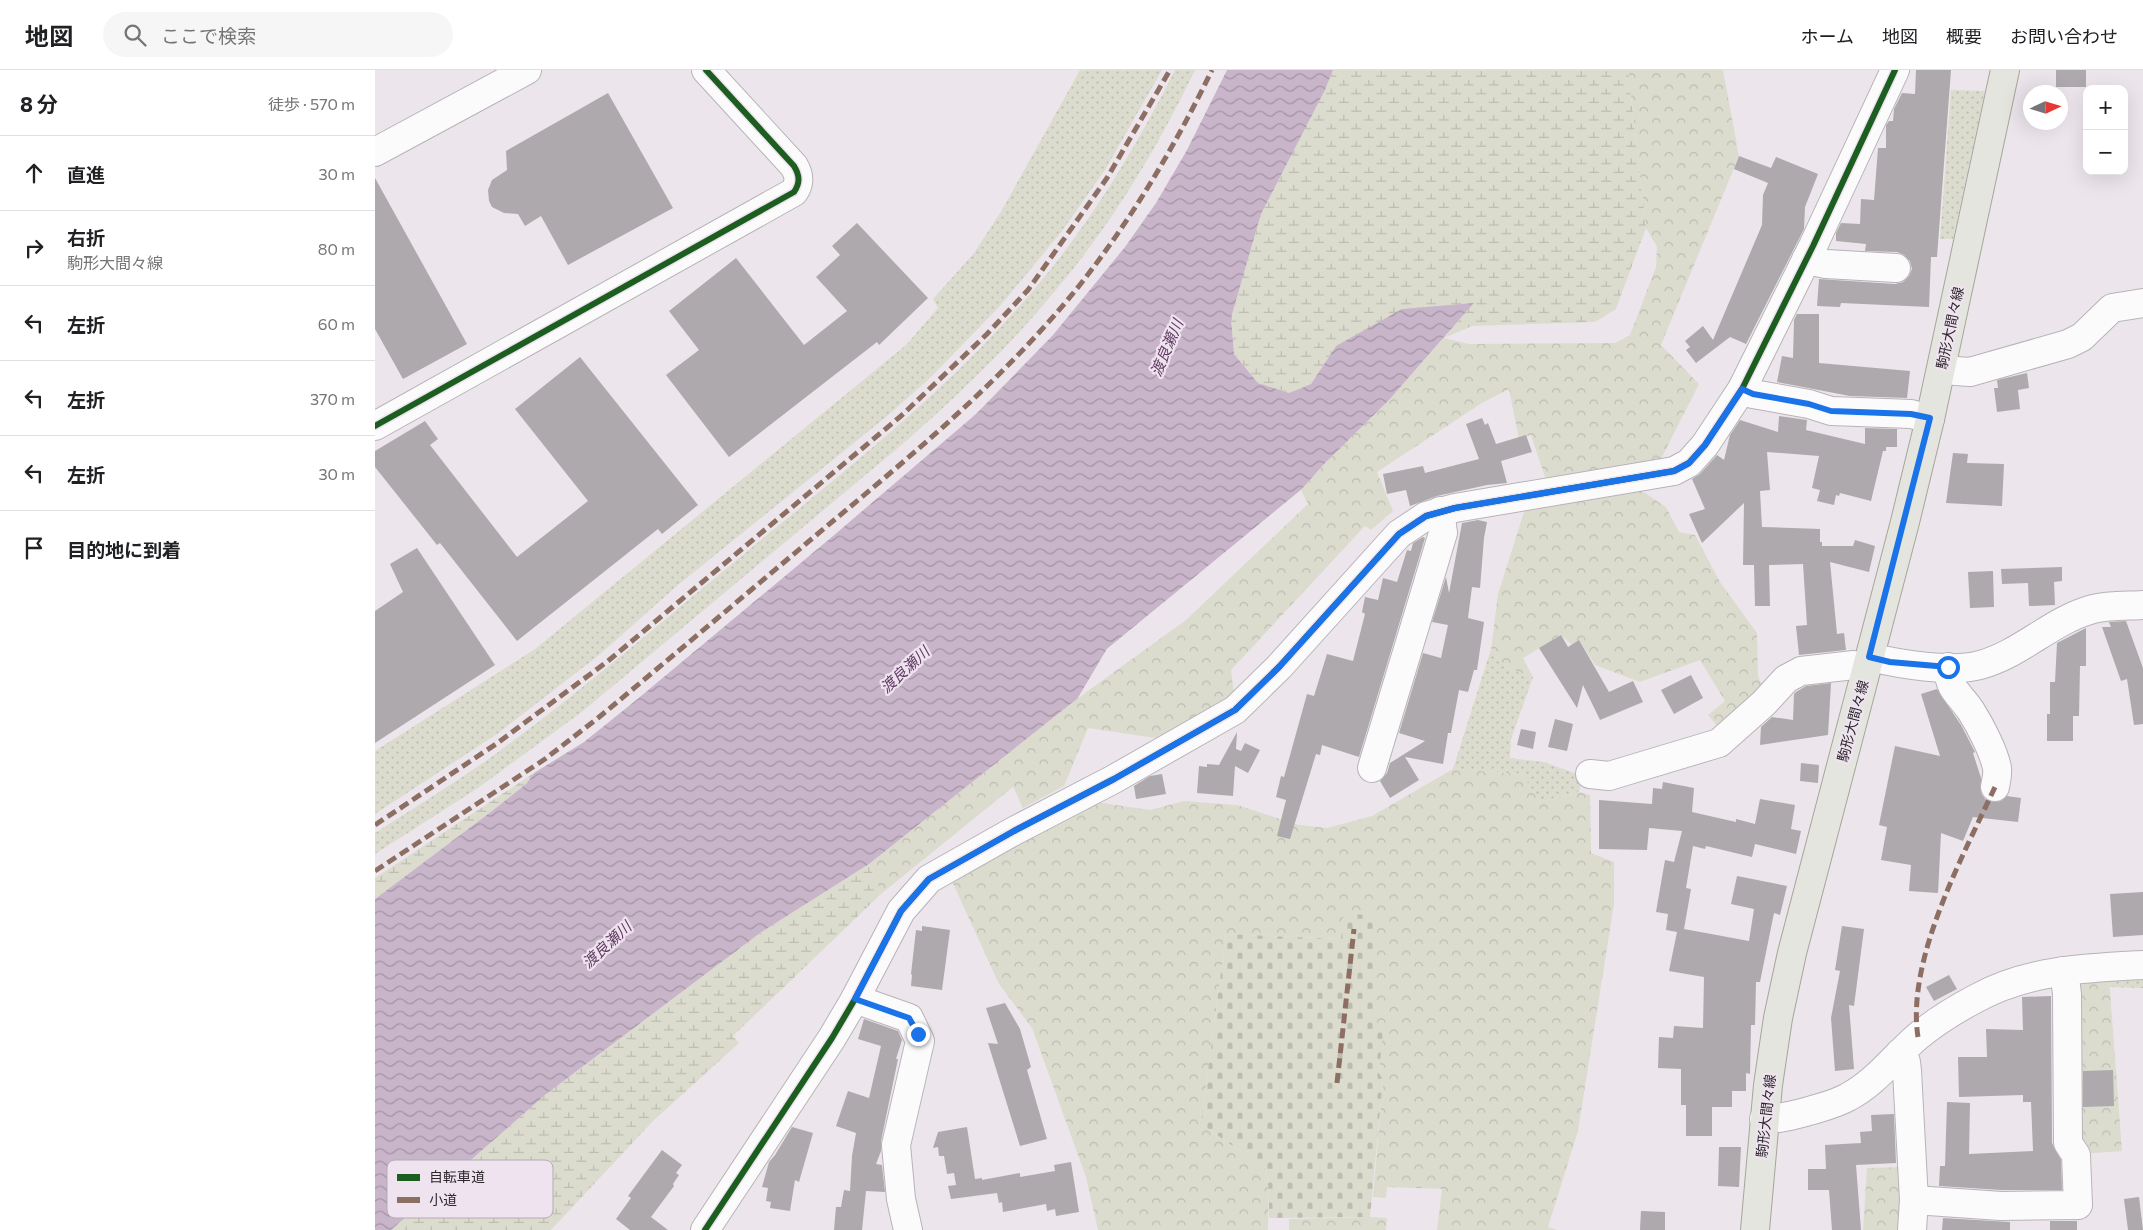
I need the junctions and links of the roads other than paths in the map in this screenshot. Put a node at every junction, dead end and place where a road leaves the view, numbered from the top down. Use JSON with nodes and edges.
{"nodes":[{"id":1,"x":527,"y":70,"type":"edge"},
{"id":2,"x":705,"y":70,"type":"edge"},
{"id":3,"x":1895,"y":70,"type":"edge"},
{"id":4,"x":2005,"y":70,"type":"edge"},
{"id":5,"x":375,"y":152,"type":"edge"},
{"id":6,"x":1806,"y":260,"type":"junction"},
{"id":7,"x":1896,"y":268,"type":"dead end"},
{"id":8,"x":2143,"y":303,"type":"edge"},
{"id":9,"x":1942,"y":370,"type":"junction"},
{"id":10,"x":1742,"y":389,"type":"junction"},
{"id":11,"x":1930,"y":418,"type":"junction"},
{"id":12,"x":375,"y":426,"type":"edge"},
{"id":13,"x":1440,"y":511,"type":"junction"},
{"id":14,"x":2141,"y":612,"type":"edge"},
{"id":15,"x":1868,"y":662,"type":"junction"},
{"id":16,"x":1948,"y":667,"type":"junction"},
{"id":17,"x":1373,"y":768,"type":"dead end"},
{"id":18,"x":1590,"y":774,"type":"dead end"},
{"id":19,"x":1995,"y":787,"type":"dead end"},
{"id":20,"x":2143,"y":965,"type":"edge"},
{"id":21,"x":2064,"y":971,"type":"junction"},
{"id":22,"x":855,"y":999,"type":"junction"},
{"id":23,"x":1900,"y":1053,"type":"junction"},
{"id":24,"x":1765,"y":1118,"type":"junction"},
{"id":25,"x":1914,"y":1200,"type":"junction"},
{"id":26,"x":705,"y":1230,"type":"edge"},
{"id":27,"x":907,"y":1230,"type":"edge"},
{"id":28,"x":1755,"y":1230,"type":"edge"},
{"id":29,"x":1913,"y":1230,"type":"edge"}],
"edges":[{"from":1,"to":5,"type":"street"},
{"from":2,"to":12,"type":"street"},
{"from":3,"to":6,"type":"street"},
{"from":4,"to":9,"type":"main road","name":"駒形大間々線"},
{"from":6,"to":7,"type":"street"},
{"from":6,"to":10,"type":"street"},
{"from":8,"to":9,"type":"street"},
{"from":9,"to":11,"type":"main road","name":"駒形大間々線"},
{"from":10,"to":11,"type":"street"},
{"from":10,"to":13,"type":"street"},
{"from":11,"to":15,"type":"main road","name":"駒形大間々線"},
{"from":13,"to":17,"type":"street"},
{"from":13,"to":22,"type":"street"},
{"from":14,"to":16,"type":"street"},
{"from":15,"to":16,"type":"street"},
{"from":15,"to":18,"type":"street"},
{"from":15,"to":24,"type":"main road","name":"駒形大間々線"},
{"from":16,"to":19,"type":"street"},
{"from":20,"to":21,"type":"street"},
{"from":21,"to":23,"type":"street"},
{"from":21,"to":25,"type":"street"},
{"from":22,"to":26,"type":"street"},
{"from":22,"to":27,"type":"street"},
{"from":23,"to":24,"type":"street"},
{"from":23,"to":25,"type":"street"},
{"from":24,"to":28,"type":"main road","name":"駒形大間々線"},
{"from":25,"to":29,"type":"street"}]}
